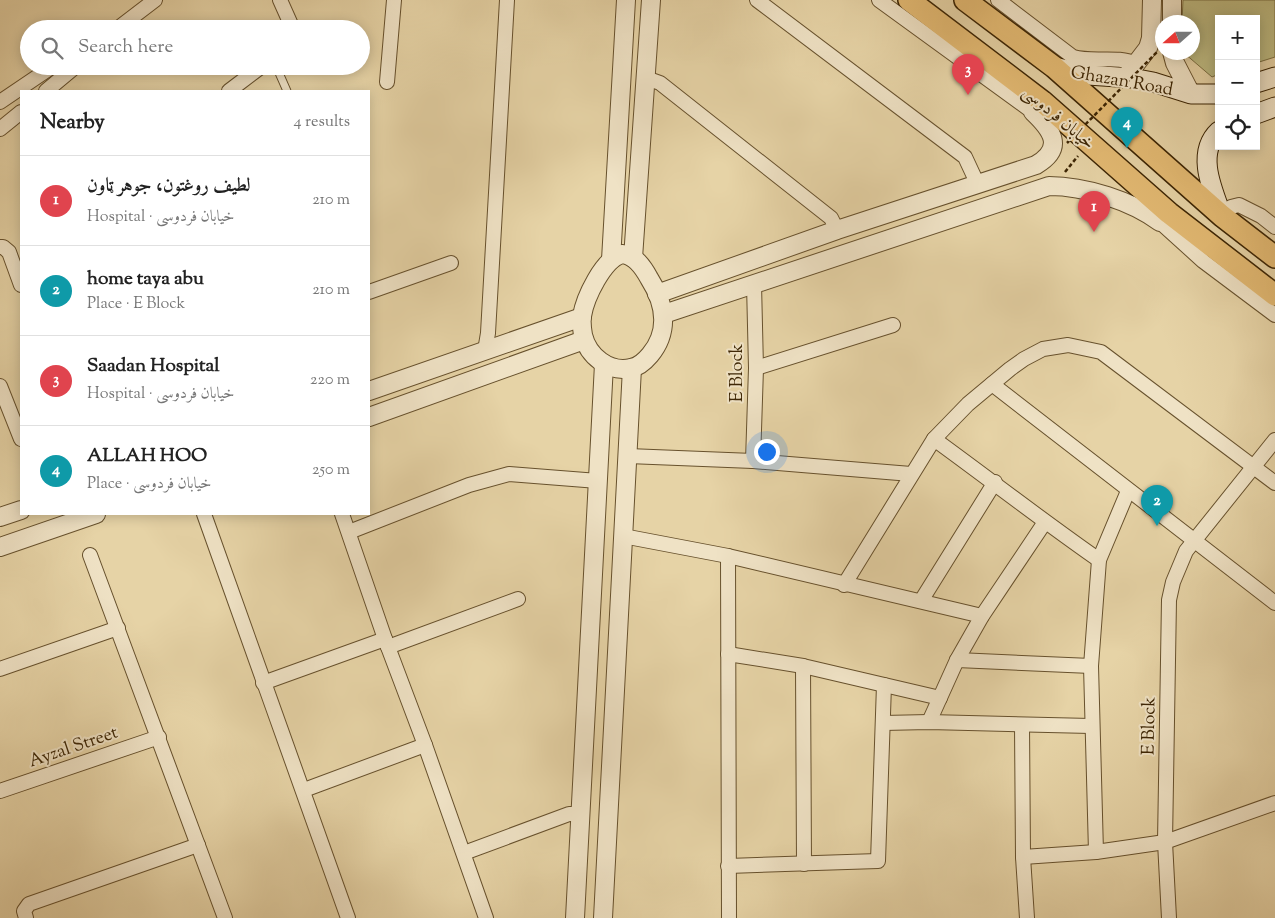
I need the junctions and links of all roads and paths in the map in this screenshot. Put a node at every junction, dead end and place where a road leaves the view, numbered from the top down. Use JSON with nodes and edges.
{"nodes":[{"id":1,"x":155,"y":0,"type":"edge"},
{"id":2,"x":280,"y":0,"type":"edge"},
{"id":3,"x":394,"y":0,"type":"edge"},
{"id":4,"x":507,"y":0,"type":"edge"},
{"id":5,"x":626,"y":0,"type":"edge"},
{"id":6,"x":651,"y":0,"type":"edge"},
{"id":7,"x":757,"y":0,"type":"edge"},
{"id":8,"x":879,"y":0,"type":"edge"},
{"id":9,"x":909,"y":0,"type":"edge"},
{"id":10,"x":965,"y":0,"type":"edge"},
{"id":11,"x":998,"y":0,"type":"edge"},
{"id":12,"x":1152,"y":0,"type":"edge"},
{"id":13,"x":1172,"y":0,"type":"edge"},
{"id":14,"x":1172,"y":15,"type":"edge"},
{"id":15,"x":129,"y":20,"type":"edge"},
{"id":16,"x":289,"y":20,"type":"edge"},
{"id":17,"x":1156,"y":60,"type":"edge"},
{"id":18,"x":1172,"y":60,"type":"edge"},
{"id":19,"x":1054,"y":67,"type":"junction"},
{"id":20,"x":1130,"y":71,"type":"junction"},
{"id":21,"x":40,"y":75,"type":"edge"},
{"id":22,"x":65,"y":75,"type":"edge"},
{"id":23,"x":250,"y":75,"type":"edge"},
{"id":24,"x":280,"y":75,"type":"edge"},
{"id":25,"x":1275,"y":77,"type":"edge"},
{"id":26,"x":646,"y":78,"type":"junction"},
{"id":27,"x":388,"y":82,"type":"dead end"},
{"id":28,"x":1260,"y":82,"type":"edge"},
{"id":29,"x":47,"y":90,"type":"edge"},
{"id":30,"x":229,"y":90,"type":"edge"},
{"id":31,"x":287,"y":90,"type":"edge"},
{"id":32,"x":1190,"y":94,"type":"junction"},
{"id":33,"x":1215,"y":94,"type":"edge"},
{"id":34,"x":0,"y":102,"type":"edge"},
{"id":35,"x":1038,"y":107,"type":"junction"},
{"id":36,"x":1275,"y":107,"type":"edge"},
{"id":37,"x":20,"y":113,"type":"edge"},
{"id":38,"x":1260,"y":113,"type":"edge"},
{"id":39,"x":0,"y":129,"type":"edge"},
{"id":40,"x":1215,"y":137,"type":"edge"},
{"id":41,"x":1074,"y":148,"type":"dead end"},
{"id":42,"x":1050,"y":154,"type":"junction"},
{"id":43,"x":1080,"y":154,"type":"dead end"},
{"id":44,"x":1068,"y":180,"type":"junction"},
{"id":45,"x":978,"y":185,"type":"junction"},
{"id":46,"x":1222,"y":216,"type":"junction"},
{"id":47,"x":1165,"y":218,"type":"junction"},
{"id":48,"x":1275,"y":227,"type":"edge"},
{"id":49,"x":837,"y":230,"type":"junction"},
{"id":50,"x":0,"y":248,"type":"edge"},
{"id":51,"x":1275,"y":257,"type":"edge"},
{"id":52,"x":633,"y":258,"type":"junction"},
{"id":53,"x":611,"y":260,"type":"junction"},
{"id":54,"x":451,"y":263,"type":"dead end"},
{"id":55,"x":20,"y":282,"type":"edge"},
{"id":56,"x":754,"y":284,"type":"junction"},
{"id":57,"x":370,"y":292,"type":"edge"},
{"id":58,"x":657,"y":294,"type":"junction"},
{"id":59,"x":1275,"y":295,"type":"edge"},
{"id":60,"x":664,"y":314,"type":"junction"},
{"id":61,"x":1275,"y":315,"type":"edge"},
{"id":62,"x":582,"y":317,"type":"junction"},
{"id":63,"x":893,"y":325,"type":"dead end"},
{"id":64,"x":584,"y":340,"type":"junction"},
{"id":65,"x":485,"y":351,"type":"junction"},
{"id":66,"x":604,"y":364,"type":"junction"},
{"id":67,"x":632,"y":368,"type":"junction"},
{"id":68,"x":756,"y":368,"type":"junction"},
{"id":69,"x":992,"y":384,"type":"junction"},
{"id":70,"x":0,"y":386,"type":"edge"},
{"id":71,"x":370,"y":389,"type":"edge"},
{"id":72,"x":370,"y":417,"type":"edge"},
{"id":73,"x":20,"y":436,"type":"edge"},
{"id":74,"x":934,"y":439,"type":"junction"},
{"id":75,"x":1275,"y":440,"type":"edge"},
{"id":76,"x":628,"y":456,"type":"junction"},
{"id":77,"x":753,"y":461,"type":"junction"},
{"id":78,"x":1253,"y":467,"type":"junction"},
{"id":79,"x":911,"y":474,"type":"junction"},
{"id":80,"x":598,"y":481,"type":"junction"},
{"id":81,"x":994,"y":482,"type":"junction"},
{"id":82,"x":1275,"y":483,"type":"edge"},
{"id":83,"x":1128,"y":491,"type":"junction"},
{"id":84,"x":20,"y":510,"type":"edge"},
{"id":85,"x":93,"y":515,"type":"edge"},
{"id":86,"x":204,"y":515,"type":"edge"},
{"id":87,"x":342,"y":515,"type":"edge"},
{"id":88,"x":0,"y":517,"type":"edge"},
{"id":89,"x":1045,"y":522,"type":"junction"},
{"id":90,"x":349,"y":532,"type":"junction"},
{"id":91,"x":624,"y":536,"type":"junction"},
{"id":92,"x":1194,"y":541,"type":"junction"},
{"id":93,"x":0,"y":547,"type":"edge"},
{"id":94,"x":90,"y":555,"type":"dead end"},
{"id":95,"x":728,"y":556,"type":"junction"},
{"id":96,"x":1099,"y":560,"type":"junction"},
{"id":97,"x":844,"y":585,"type":"junction"},
{"id":98,"x":518,"y":598,"type":"dead end"},
{"id":99,"x":920,"y":601,"type":"junction"},
{"id":100,"x":1275,"y":603,"type":"edge"},
{"id":101,"x":982,"y":616,"type":"junction"},
{"id":102,"x":118,"y":628,"type":"junction"},
{"id":103,"x":386,"y":643,"type":"junction"},
{"id":104,"x":728,"y":654,"type":"junction"},
{"id":105,"x":957,"y":660,"type":"junction"},
{"id":106,"x":803,"y":666,"type":"junction"},
{"id":107,"x":1090,"y":666,"type":"junction"},
{"id":108,"x":0,"y":669,"type":"edge"},
{"id":109,"x":263,"y":683,"type":"junction"},
{"id":110,"x":884,"y":685,"type":"junction"},
{"id":111,"x":940,"y":698,"type":"junction"},
{"id":112,"x":929,"y":722,"type":"junction"},
{"id":113,"x":883,"y":723,"type":"junction"},
{"id":114,"x":1022,"y":725,"type":"junction"},
{"id":115,"x":1091,"y":726,"type":"junction"},
{"id":116,"x":158,"y":737,"type":"junction"},
{"id":117,"x":425,"y":745,"type":"junction"},
{"id":118,"x":304,"y":790,"type":"junction"},
{"id":119,"x":0,"y":791,"type":"edge"},
{"id":120,"x":1275,"y":803,"type":"edge"},
{"id":121,"x":581,"y":814,"type":"junction"},
{"id":122,"x":1165,"y":842,"type":"junction"},
{"id":123,"x":198,"y":845,"type":"junction"},
{"id":124,"x":1096,"y":852,"type":"junction"},
{"id":125,"x":464,"y":853,"type":"junction"},
{"id":126,"x":1023,"y":857,"type":"junction"},
{"id":127,"x":578,"y":863,"type":"junction"},
{"id":128,"x":804,"y":864,"type":"junction"},
{"id":129,"x":728,"y":866,"type":"junction"},
{"id":130,"x":605,"y":867,"type":"junction"},
{"id":131,"x":575,"y":914,"type":"edge"},
{"id":132,"x":603,"y":915,"type":"edge"},
{"id":133,"x":26,"y":918,"type":"edge"},
{"id":134,"x":225,"y":918,"type":"edge"},
{"id":135,"x":348,"y":918,"type":"edge"},
{"id":136,"x":486,"y":918,"type":"edge"},
{"id":137,"x":729,"y":918,"type":"edge"},
{"id":138,"x":1027,"y":918,"type":"edge"},
{"id":139,"x":1170,"y":918,"type":"edge"}],
"edges":[{"from":1,"to":15,"type":"street"},
{"from":2,"to":16,"type":"street"},
{"from":3,"to":27,"type":"street"},
{"from":4,"to":65,"type":"street"},
{"from":5,"to":53,"type":"street"},
{"from":6,"to":26,"type":"street"},
{"from":7,"to":45,"type":"street"},
{"from":8,"to":35,"type":"street"},
{"from":9,"to":35,"type":"main road","name":"خیابان فردوسی"},
{"from":10,"to":19,"type":"main road","name":"خیابان فردوسی"},
{"from":11,"to":20,"type":"street"},
{"from":12,"to":20,"type":"street"},
{"from":13,"to":14,"type":"street"},
{"from":17,"to":41,"type":"path","bridge":true},
{"from":18,"to":32,"type":"street"},
{"from":19,"to":20,"type":"main road","name":"Ghazan Road"},
{"from":19,"to":46,"type":"main road","name":"خیابان فردوسی"},
{"from":20,"to":32,"type":"main road","name":"Ghazan Road"},
{"from":21,"to":34,"type":"street"},
{"from":22,"to":29,"type":"street"},
{"from":23,"to":30,"type":"street"},
{"from":24,"to":31,"type":"lane"},
{"from":25,"to":28,"type":"main road"},
{"from":26,"to":49,"type":"street"},
{"from":26,"to":52,"type":"street"},
{"from":32,"to":33,"type":"main road","name":"Ghazan Road"},
{"from":35,"to":42,"type":"street"},
{"from":35,"to":47,"type":"main road","name":"خیابان فردوسی"},
{"from":36,"to":38,"type":"main road"},
{"from":37,"to":39,"type":"street"},
{"from":40,"to":46,"type":"main road"},
{"from":42,"to":44,"type":"path"},
{"from":42,"to":45,"type":"street"},
{"from":43,"to":44,"type":"path"},
{"from":44,"to":47,"type":"street"},
{"from":44,"to":56,"type":"street"},
{"from":45,"to":49,"type":"street"},
{"from":46,"to":48,"type":"street"},
{"from":46,"to":51,"type":"main road","name":"خیابان فردوسی"},
{"from":47,"to":59,"type":"main road","name":"خیابان فردوسی"},
{"from":47,"to":61,"type":"street"},
{"from":49,"to":58,"type":"street"},
{"from":50,"to":55,"type":"street"},
{"from":52,"to":53,"type":"street"},
{"from":52,"to":58,"type":"street"},
{"from":53,"to":62,"type":"street"},
{"from":54,"to":57,"type":"street"},
{"from":56,"to":60,"type":"street"},
{"from":56,"to":68,"type":"street","name":"E Block"},
{"from":58,"to":60,"type":"street"},
{"from":60,"to":67,"type":"street"},
{"from":62,"to":64,"type":"street"},
{"from":62,"to":65,"type":"street"},
{"from":63,"to":68,"type":"street"},
{"from":64,"to":66,"type":"street"},
{"from":64,"to":72,"type":"street"},
{"from":65,"to":71,"type":"street"},
{"from":66,"to":67,"type":"street"},
{"from":66,"to":80,"type":"street"},
{"from":67,"to":76,"type":"street"},
{"from":68,"to":77,"type":"street","name":"E Block"},
{"from":69,"to":74,"type":"street"},
{"from":69,"to":78,"type":"street"},
{"from":69,"to":83,"type":"street"},
{"from":70,"to":73,"type":"street"},
{"from":74,"to":79,"type":"street"},
{"from":74,"to":81,"type":"street"},
{"from":75,"to":78,"type":"street","name":"E Block"},
{"from":76,"to":77,"type":"street"},
{"from":76,"to":91,"type":"street"},
{"from":77,"to":79,"type":"street"},
{"from":78,"to":82,"type":"street"},
{"from":78,"to":92,"type":"street","name":"E Block"},
{"from":79,"to":97,"type":"street"},
{"from":80,"to":90,"type":"street"},
{"from":80,"to":121,"type":"street"},
{"from":81,"to":89,"type":"street"},
{"from":81,"to":99,"type":"street"},
{"from":83,"to":92,"type":"street"},
{"from":83,"to":96,"type":"street"},
{"from":84,"to":88,"type":"street"},
{"from":85,"to":93,"type":"street"},
{"from":86,"to":109,"type":"street"},
{"from":87,"to":90,"type":"street"},
{"from":89,"to":96,"type":"street"},
{"from":89,"to":101,"type":"street"},
{"from":90,"to":103,"type":"street"},
{"from":91,"to":95,"type":"street"},
{"from":91,"to":130,"type":"street"},
{"from":92,"to":100,"type":"street"},
{"from":92,"to":122,"type":"street","name":"E Block"},
{"from":94,"to":102,"type":"street"},
{"from":95,"to":97,"type":"street"},
{"from":95,"to":104,"type":"street"},
{"from":96,"to":107,"type":"street"},
{"from":97,"to":99,"type":"street"},
{"from":98,"to":103,"type":"street"},
{"from":99,"to":101,"type":"street"},
{"from":101,"to":105,"type":"street"},
{"from":102,"to":108,"type":"street"},
{"from":102,"to":116,"type":"street"},
{"from":103,"to":109,"type":"street"},
{"from":103,"to":117,"type":"street"},
{"from":104,"to":106,"type":"street"},
{"from":104,"to":129,"type":"street"},
{"from":105,"to":107,"type":"street"},
{"from":105,"to":111,"type":"street"},
{"from":106,"to":110,"type":"street"},
{"from":106,"to":128,"type":"street"},
{"from":107,"to":115,"type":"street"},
{"from":109,"to":118,"type":"street"},
{"from":110,"to":111,"type":"street"},
{"from":110,"to":113,"type":"street"},
{"from":111,"to":112,"type":"street"},
{"from":112,"to":113,"type":"street"},
{"from":112,"to":114,"type":"street"},
{"from":113,"to":128,"type":"street"},
{"from":114,"to":115,"type":"street"},
{"from":114,"to":126,"type":"street"},
{"from":115,"to":124,"type":"street"},
{"from":116,"to":119,"type":"street","name":"Ayzal Street"},
{"from":116,"to":123,"type":"street"},
{"from":117,"to":118,"type":"street"},
{"from":117,"to":125,"type":"street"},
{"from":118,"to":135,"type":"street"},
{"from":120,"to":122,"type":"street"},
{"from":121,"to":125,"type":"street"},
{"from":121,"to":127,"type":"street"},
{"from":122,"to":124,"type":"street"},
{"from":122,"to":139,"type":"street","name":"E Block"},
{"from":123,"to":133,"type":"street"},
{"from":123,"to":134,"type":"street"},
{"from":124,"to":126,"type":"street"},
{"from":125,"to":136,"type":"street"},
{"from":126,"to":138,"type":"street"},
{"from":127,"to":130,"type":"street"},
{"from":127,"to":131,"type":"street"},
{"from":128,"to":129,"type":"street"},
{"from":129,"to":137,"type":"street"},
{"from":130,"to":132,"type":"street"},
{"from":131,"to":132,"type":"street"}]}
